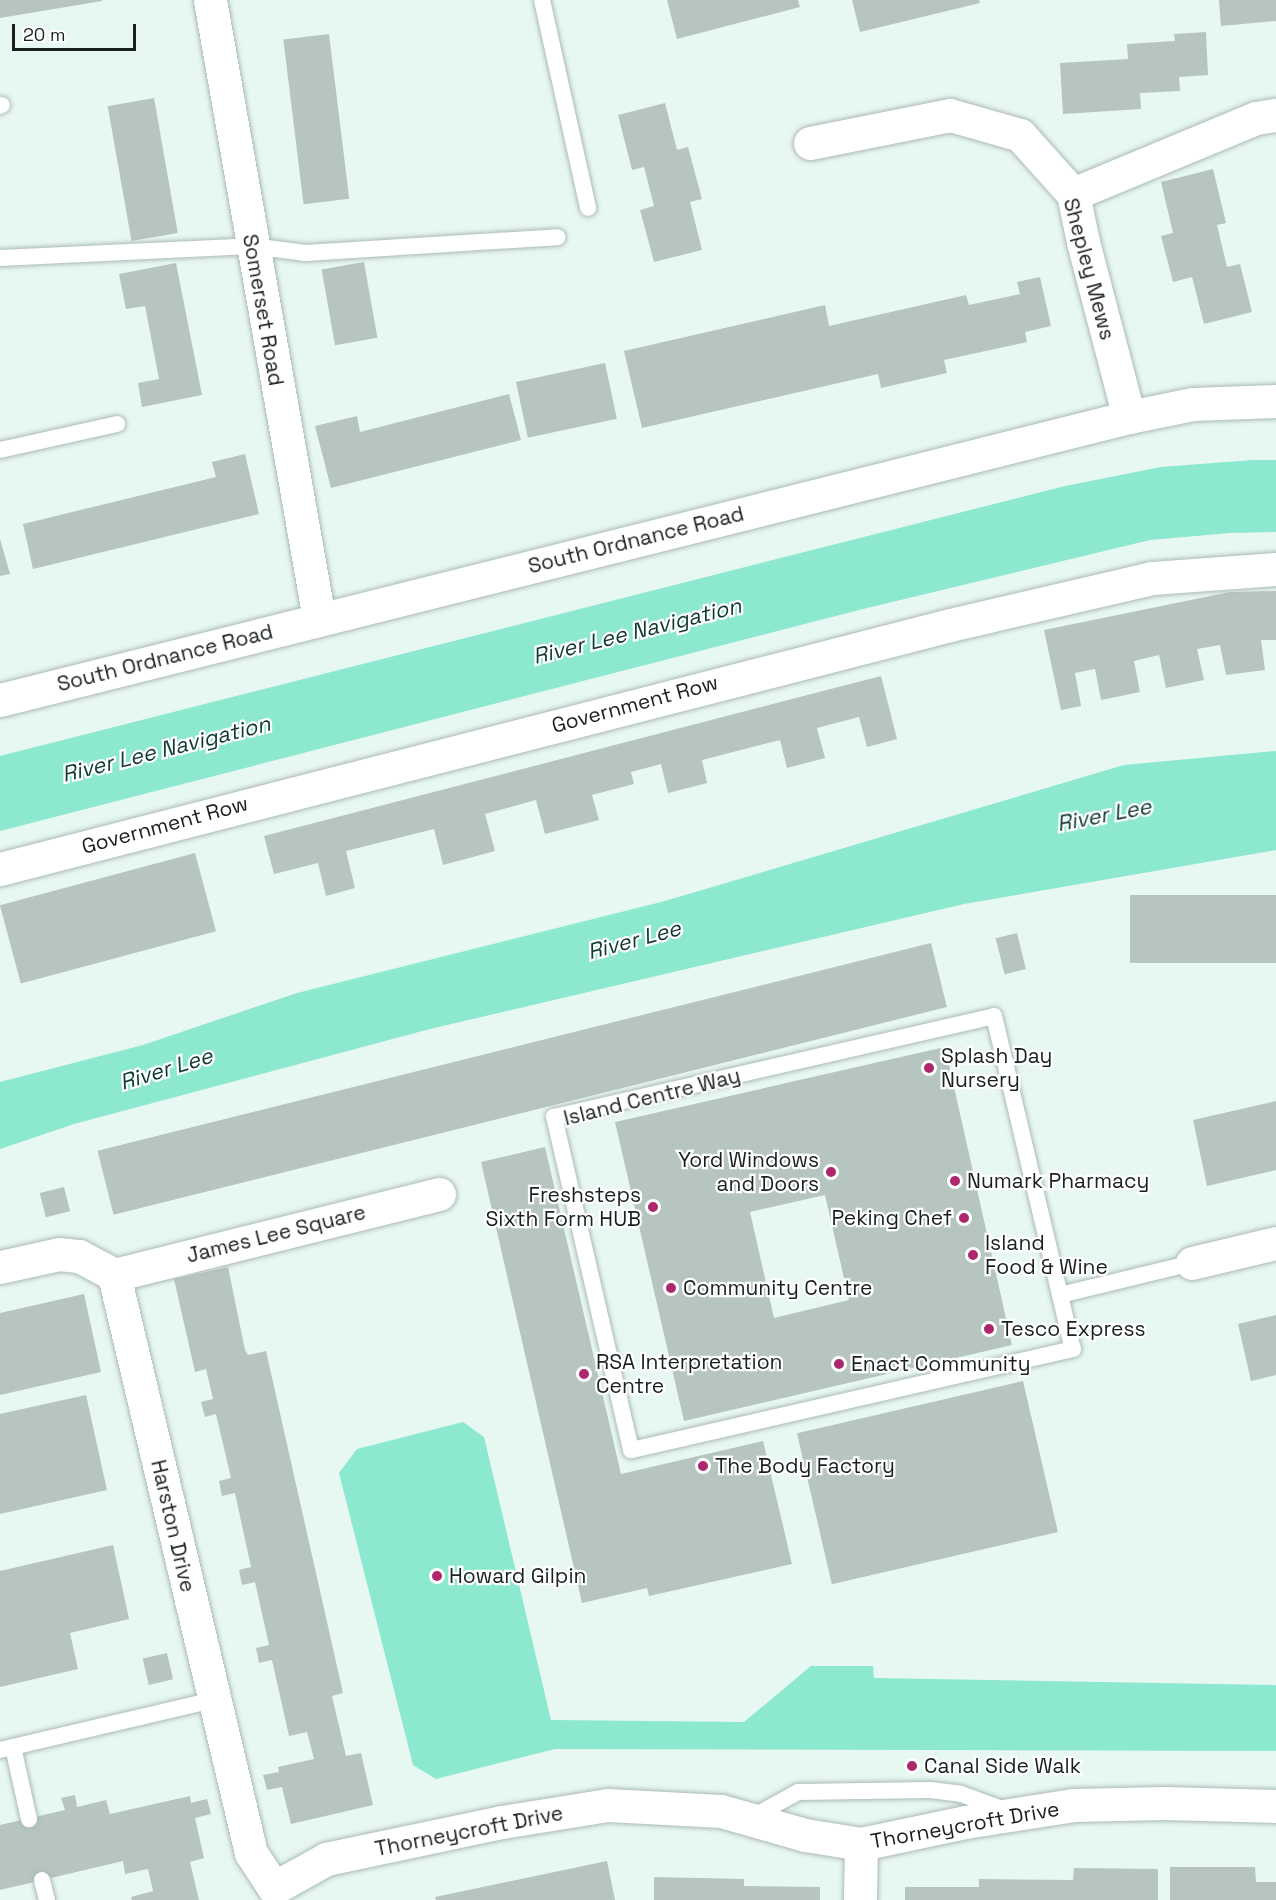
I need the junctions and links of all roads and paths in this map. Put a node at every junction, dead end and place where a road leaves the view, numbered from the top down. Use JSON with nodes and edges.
{"nodes":[{"id":1,"x":210,"y":0,"type":"edge"},
{"id":2,"x":542,"y":0,"type":"edge"},
{"id":3,"x":1276,"y":115,"type":"edge"},
{"id":4,"x":810,"y":143,"type":"dead end"},
{"id":5,"x":1073,"y":194,"type":"junction"},
{"id":6,"x":588,"y":208,"type":"dead end"},
{"id":7,"x":557,"y":237,"type":"dead end"},
{"id":8,"x":252,"y":246,"type":"junction"},
{"id":9,"x":0,"y":258,"type":"edge"},
{"id":10,"x":1276,"y":400,"type":"edge"},
{"id":11,"x":1130,"y":417,"type":"junction"},
{"id":12,"x":117,"y":424,"type":"dead end"},
{"id":13,"x":0,"y":450,"type":"edge"},
{"id":14,"x":1276,"y":568,"type":"edge"},
{"id":15,"x":319,"y":619,"type":"junction"},
{"id":16,"x":0,"y":700,"type":"edge"},
{"id":17,"x":0,"y":869,"type":"edge"},
{"id":18,"x":439,"y":1194,"type":"dead end"},
{"id":19,"x":1276,"y":1244,"type":"edge"},
{"id":20,"x":1192,"y":1263,"type":"joint"},
{"id":21,"x":0,"y":1267,"type":"edge"},
{"id":22,"x":114,"y":1275,"type":"junction"},
{"id":23,"x":1060,"y":1295,"type":"junction"},
{"id":24,"x":214,"y":1700,"type":"junction"},
{"id":25,"x":6,"y":1748,"type":"edge"},
{"id":26,"x":1276,"y":1806,"type":"edge"},
{"id":27,"x":1018,"y":1814,"type":"junction"},
{"id":28,"x":29,"y":1818,"type":"dead end"},
{"id":29,"x":748,"y":1819,"type":"junction"},
{"id":30,"x":861,"y":1844,"type":"junction"},
{"id":31,"x":42,"y":1880,"type":"dead end"},
{"id":32,"x":271,"y":1894,"type":"edge"},
{"id":33,"x":47,"y":1900,"type":"edge"},
{"id":34,"x":860,"y":1900,"type":"edge"}],
"edges":[{"from":1,"to":8,"type":"street","name":"Somerset Road"},
{"from":2,"to":6,"type":"lane"},
{"from":3,"to":5,"type":"street"},
{"from":4,"to":5,"type":"street","name":"Shepley Mews"},
{"from":5,"to":11,"type":"street","name":"Shepley Mews"},
{"from":7,"to":8,"type":"lane"},
{"from":8,"to":9,"type":"lane"},
{"from":8,"to":15,"type":"street","name":"Somerset Road"},
{"from":10,"to":11,"type":"street","name":"South Ordnance Road"},
{"from":11,"to":15,"type":"street","name":"South Ordnance Road"},
{"from":12,"to":13,"type":"lane"},
{"from":14,"to":17,"type":"street","name":"Government Row"},
{"from":15,"to":16,"type":"street","name":"South Ordnance Road"},
{"from":18,"to":22,"type":"street","name":"James Lee Square"},
{"from":19,"to":20,"type":"street"},
{"from":20,"to":23,"type":"lane"},
{"from":21,"to":22,"type":"street"},
{"from":22,"to":24,"type":"street","name":"Harston Drive"},
{"from":23,"to":23,"type":"lane","name":"Island Centre Way"},
{"from":24,"to":25,"type":"lane"},
{"from":24,"to":32,"type":"street","name":"Harston Drive"},
{"from":25,"to":28,"type":"lane"},
{"from":26,"to":27,"type":"street","name":"Thorneycroft Drive"},
{"from":27,"to":29,"type":"lane"},
{"from":27,"to":30,"type":"street","name":"Thorneycroft Drive"},
{"from":29,"to":30,"type":"street","name":"Thorneycroft Drive"},
{"from":29,"to":32,"type":"street","name":"Thorneycroft Drive"},
{"from":30,"to":34,"type":"street"},
{"from":31,"to":33,"type":"lane"}]}
